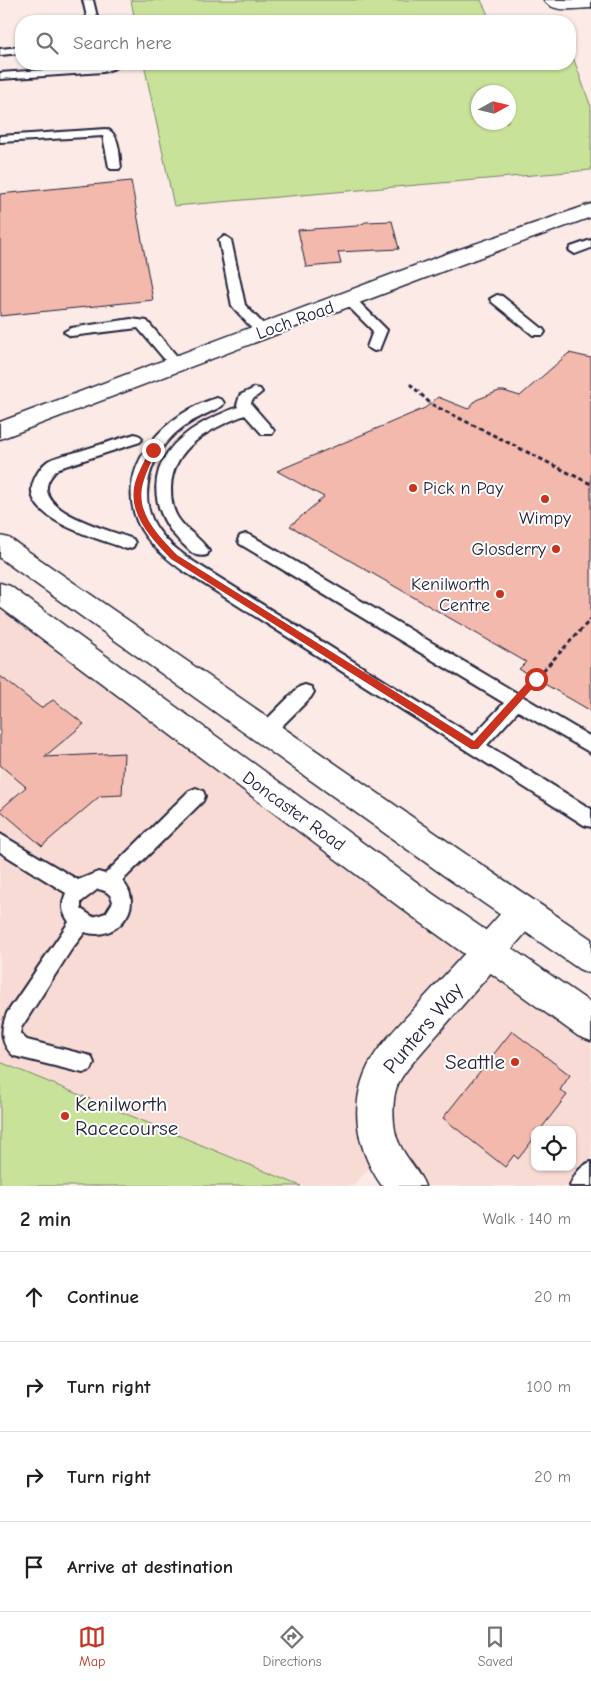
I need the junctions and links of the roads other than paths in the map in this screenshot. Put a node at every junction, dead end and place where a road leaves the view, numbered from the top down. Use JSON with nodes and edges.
{"nodes":[{"id":1,"x":88,"y":0,"type":"edge"},
{"id":2,"x":559,"y":2,"type":"edge"},
{"id":3,"x":591,"y":3,"type":"edge"},
{"id":4,"x":92,"y":15,"type":"edge"},
{"id":5,"x":15,"y":39,"type":"edge"},
{"id":6,"x":7,"y":40,"type":"dead end"},
{"id":7,"x":15,"y":51,"type":"edge"},
{"id":8,"x":0,"y":52,"type":"edge"},
{"id":9,"x":77,"y":70,"type":"edge"},
{"id":10,"x":0,"y":76,"type":"edge"},
{"id":11,"x":0,"y":139,"type":"edge"},
{"id":12,"x":115,"y":167,"type":"dead end"},
{"id":13,"x":591,"y":210,"type":"edge"},
{"id":14,"x":225,"y":240,"type":"dead end"},
{"id":15,"x":591,"y":244,"type":"edge"},
{"id":16,"x":575,"y":250,"type":"dead end"},
{"id":17,"x":497,"y":299,"type":"dead end"},
{"id":18,"x":349,"y":300,"type":"junction"},
{"id":19,"x":71,"y":332,"type":"dead end"},
{"id":20,"x":264,"y":332,"type":"junction"},
{"id":21,"x":538,"y":332,"type":"dead end"},
{"id":22,"x":374,"y":347,"type":"dead end"},
{"id":23,"x":176,"y":364,"type":"junction"},
{"id":24,"x":255,"y":392,"type":"dead end"},
{"id":25,"x":217,"y":403,"type":"dead end"},
{"id":26,"x":247,"y":408,"type":"junction"},
{"id":27,"x":4,"y":425,"type":"edge"},
{"id":28,"x":268,"y":431,"type":"dead end"},
{"id":29,"x":135,"y":439,"type":"dead end"},
{"id":30,"x":246,"y":540,"type":"dead end"},
{"id":31,"x":127,"y":543,"type":"dead end"},
{"id":32,"x":0,"y":545,"type":"edge"},
{"id":33,"x":201,"y":551,"type":"dead end"},
{"id":34,"x":0,"y":594,"type":"edge"},
{"id":35,"x":306,"y":692,"type":"dead end"},
{"id":36,"x":516,"y":702,"type":"junction"},
{"id":37,"x":265,"y":732,"type":"junction"},
{"id":38,"x":475,"y":746,"type":"junction"},
{"id":39,"x":591,"y":746,"type":"edge"},
{"id":40,"x":196,"y":796,"type":"dead end"},
{"id":41,"x":591,"y":819,"type":"edge"},
{"id":42,"x":0,"y":842,"type":"edge"},
{"id":43,"x":109,"y":882,"type":"junction"},
{"id":44,"x":78,"y":890,"type":"junction"},
{"id":45,"x":523,"y":912,"type":"junction"},
{"id":46,"x":82,"y":922,"type":"junction"},
{"id":47,"x":490,"y":952,"type":"junction"},
{"id":48,"x":591,"y":958,"type":"edge"},
{"id":49,"x":591,"y":1024,"type":"edge"},
{"id":50,"x":83,"y":1064,"type":"dead end"},
{"id":51,"x":591,"y":1173,"type":"edge"},
{"id":52,"x":406,"y":1186,"type":"edge"},
{"id":53,"x":581,"y":1186,"type":"edge"}],
"edges":[{"from":1,"to":4,"type":"lane"},
{"from":2,"to":3,"type":"street"},
{"from":5,"to":6,"type":"lane"},
{"from":7,"to":8,"type":"lane"},
{"from":9,"to":10,"type":"lane"},
{"from":11,"to":12,"type":"lane"},
{"from":13,"to":18,"type":"street","name":"Loch Road"},
{"from":14,"to":20,"type":"lane"},
{"from":15,"to":16,"type":"lane"},
{"from":17,"to":21,"type":"lane"},
{"from":18,"to":20,"type":"street","name":"Loch Road"},
{"from":18,"to":22,"type":"lane"},
{"from":19,"to":23,"type":"lane"},
{"from":20,"to":23,"type":"street","name":"Loch Road"},
{"from":23,"to":27,"type":"street","name":"Loch Road"},
{"from":24,"to":26,"type":"lane"},
{"from":25,"to":38,"type":"lane"},
{"from":26,"to":28,"type":"lane"},
{"from":26,"to":33,"type":"lane"},
{"from":29,"to":31,"type":"lane"},
{"from":30,"to":36,"type":"lane"},
{"from":32,"to":37,"type":"street"},
{"from":34,"to":47,"type":"street","name":"Doncaster Road"},
{"from":35,"to":37,"type":"lane"},
{"from":36,"to":38,"type":"lane"},
{"from":36,"to":39,"type":"lane"},
{"from":37,"to":45,"type":"street"},
{"from":38,"to":41,"type":"lane"},
{"from":40,"to":43,"type":"lane"},
{"from":42,"to":44,"type":"lane"},
{"from":43,"to":44,"type":"lane"},
{"from":43,"to":46,"type":"lane"},
{"from":44,"to":46,"type":"lane"},
{"from":45,"to":47,"type":"street","name":"Punters Way"},
{"from":45,"to":48,"type":"street"},
{"from":46,"to":50,"type":"lane"},
{"from":47,"to":49,"type":"street","name":"Doncaster Road"},
{"from":47,"to":52,"type":"street","name":"Punters Way"},
{"from":51,"to":53,"type":"lane"}]}
